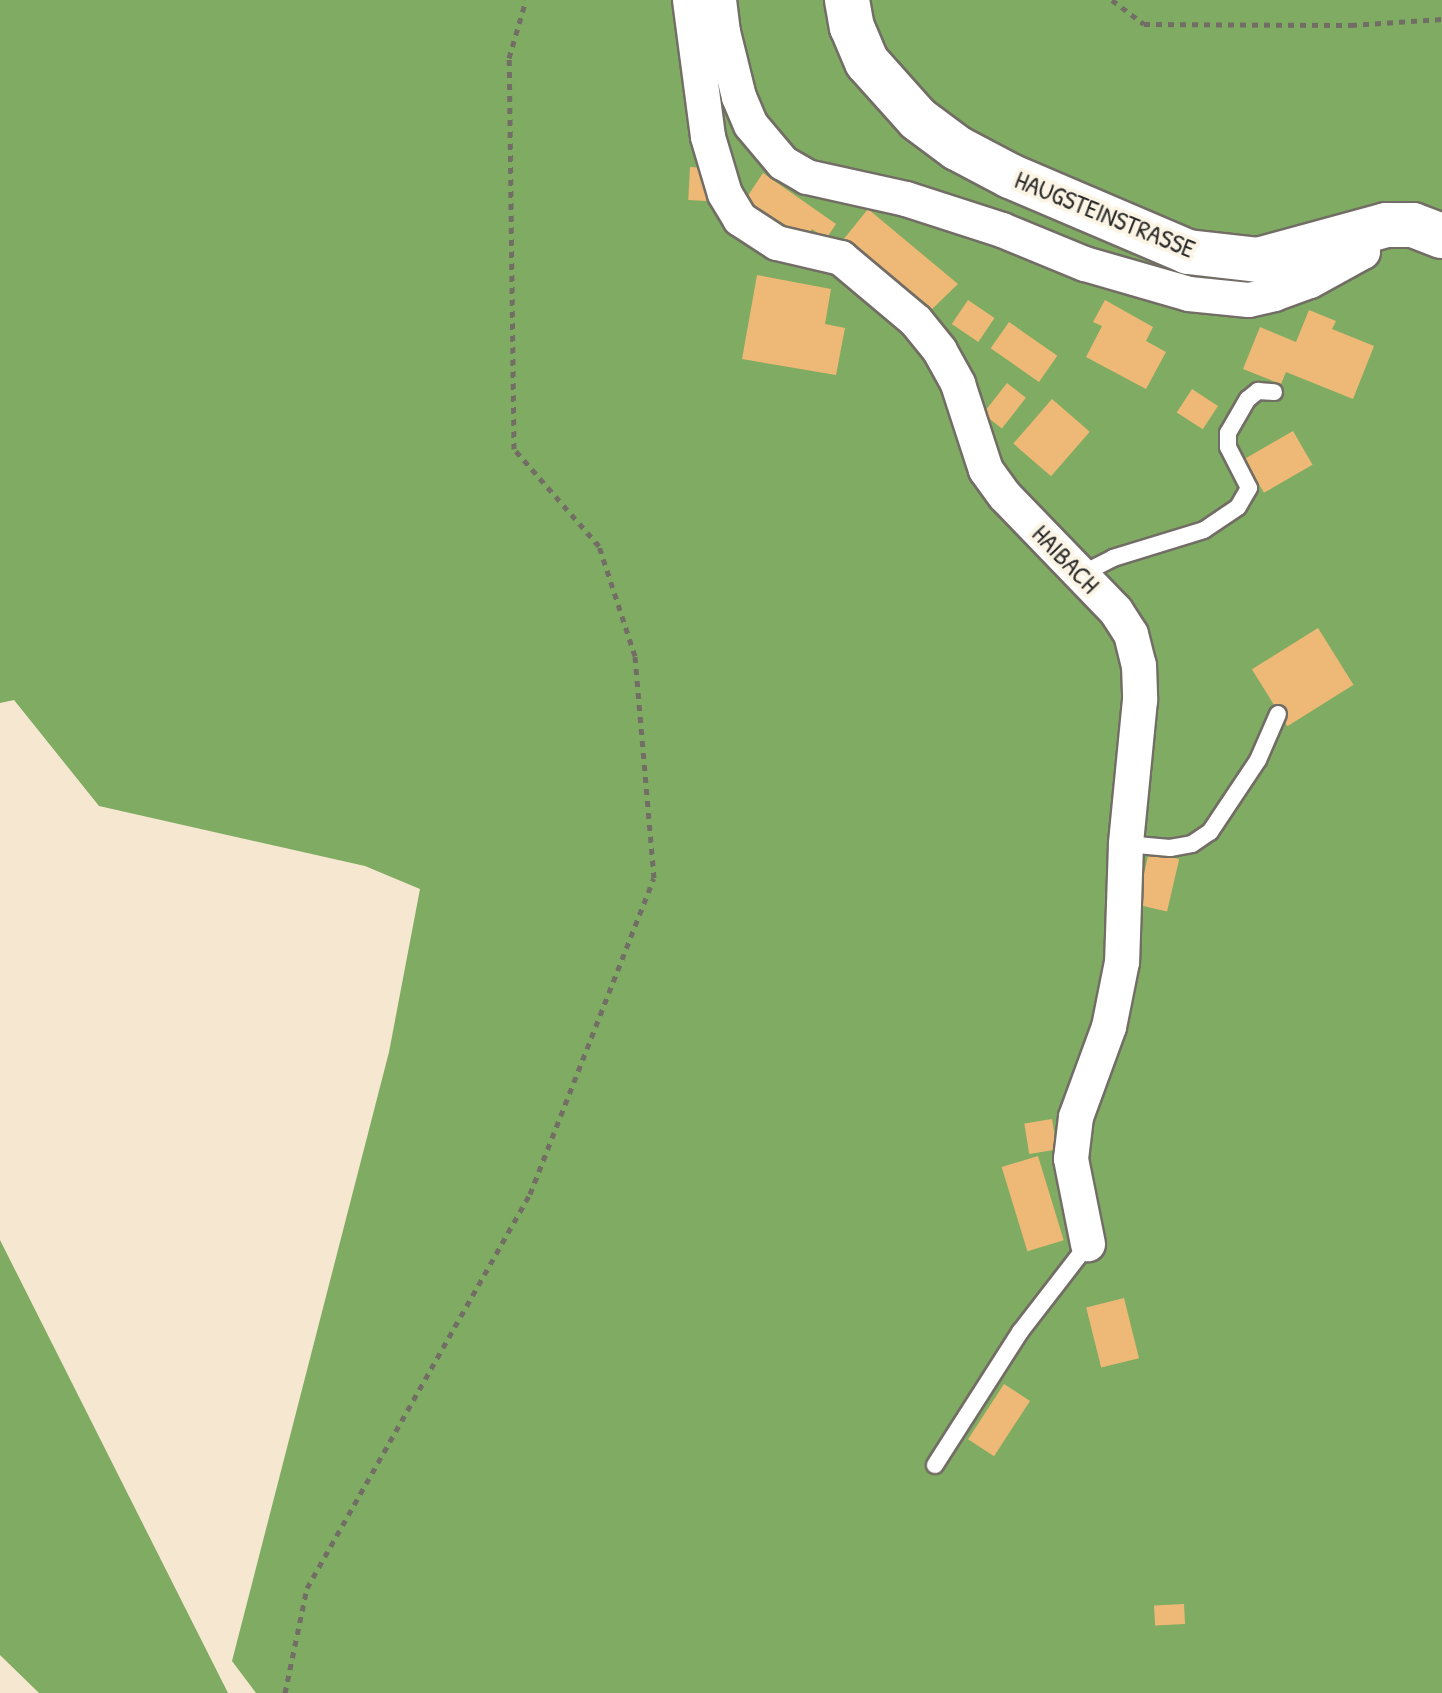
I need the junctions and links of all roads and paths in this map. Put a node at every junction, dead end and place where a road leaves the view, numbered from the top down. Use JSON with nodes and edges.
{"nodes":[{"id":1,"x":526,"y":0,"type":"edge"},
{"id":2,"x":690,"y":0,"type":"edge"},
{"id":3,"x":719,"y":0,"type":"edge"},
{"id":4,"x":847,"y":0,"type":"edge"},
{"id":5,"x":1112,"y":0,"type":"edge"},
{"id":6,"x":1442,"y":19,"type":"edge"},
{"id":7,"x":1356,"y":232,"type":"junction"},
{"id":8,"x":1442,"y":236,"type":"edge"},
{"id":9,"x":1274,"y":392,"type":"dead end"},
{"id":10,"x":1082,"y":574,"type":"junction"},
{"id":11,"x":1278,"y":714,"type":"dead end"},
{"id":12,"x":1126,"y":844,"type":"junction"},
{"id":13,"x":1088,"y":1244,"type":"joint"},
{"id":14,"x":935,"y":1465,"type":"dead end"},
{"id":15,"x":285,"y":1693,"type":"edge"}],
"edges":[{"from":1,"to":15,"type":"path"},
{"from":2,"to":10,"type":"street","name":"HAIBACH"},
{"from":3,"to":7,"type":"street"},
{"from":4,"to":7,"type":"main road","name":"HAUGSTEINSTRASSE"},
{"from":5,"to":6,"type":"path"},
{"from":7,"to":8,"type":"main road","name":"HAUGSTEINSTRASSE"},
{"from":9,"to":10,"type":"lane"},
{"from":10,"to":12,"type":"street","name":"HAIBACH"},
{"from":11,"to":12,"type":"lane"},
{"from":12,"to":13,"type":"street","name":"HAIBACH"},
{"from":13,"to":14,"type":"lane"}]}
